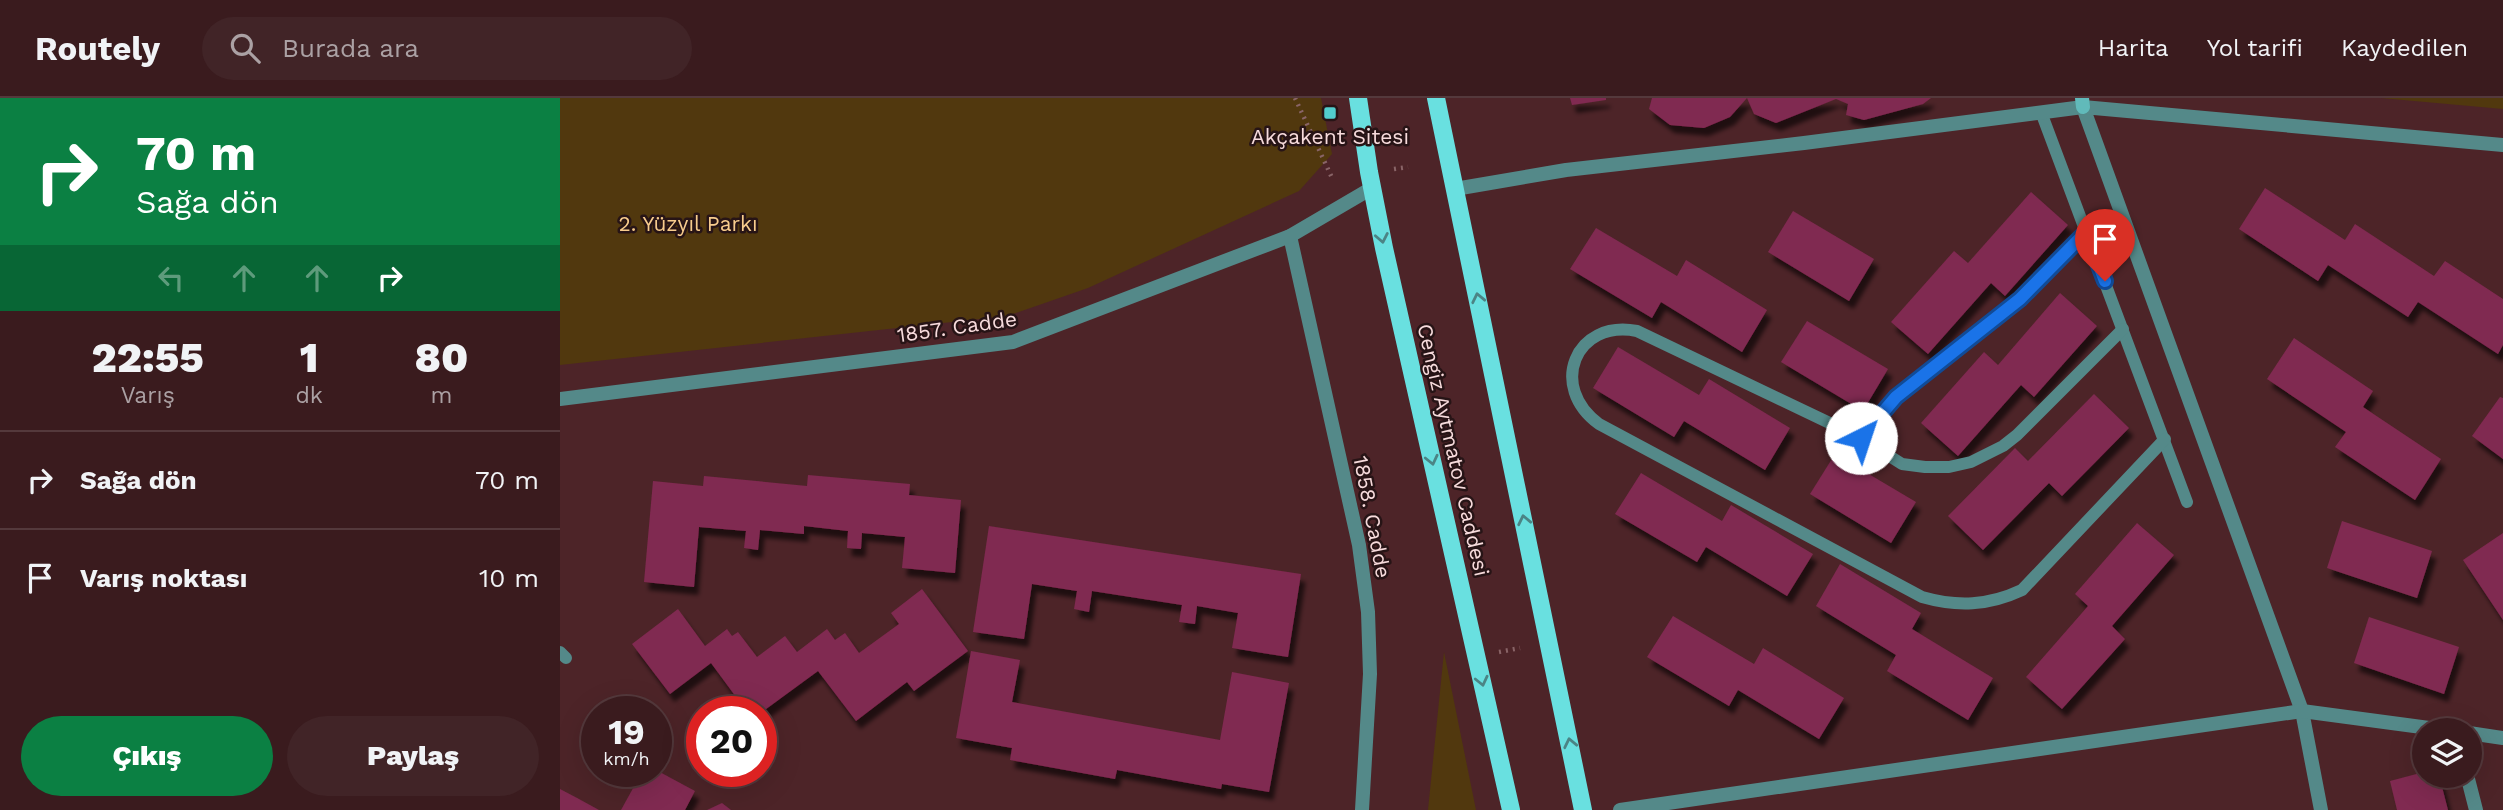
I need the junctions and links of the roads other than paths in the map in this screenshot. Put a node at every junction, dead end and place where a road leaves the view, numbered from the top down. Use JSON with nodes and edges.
{"nodes":[{"id":1,"x":1358,"y":98,"type":"edge"},
{"id":2,"x":1436,"y":98,"type":"edge"},
{"id":3,"x":2083,"y":102,"type":"edge"},
{"id":4,"x":2041,"y":112,"type":"junction"},
{"id":5,"x":2503,"y":145,"type":"edge"},
{"id":6,"x":1372,"y":188,"type":"junction"},
{"id":7,"x":1455,"y":189,"type":"junction"},
{"id":8,"x":2086,"y":232,"type":"junction"},
{"id":9,"x":1290,"y":236,"type":"junction"},
{"id":10,"x":2123,"y":330,"type":"junction"},
{"id":11,"x":560,"y":399,"type":"edge"},
{"id":12,"x":1861,"y":438,"type":"junction"},
{"id":13,"x":2165,"y":439,"type":"junction"},
{"id":14,"x":2187,"y":502,"type":"dead end"},
{"id":15,"x":2302,"y":711,"type":"junction"},
{"id":16,"x":2412,"y":726,"type":"edge"},
{"id":17,"x":2482,"y":735,"type":"edge"},
{"id":18,"x":2503,"y":738,"type":"edge"},
{"id":19,"x":2470,"y":788,"type":"edge"},
{"id":20,"x":1362,"y":810,"type":"edge"},
{"id":21,"x":1511,"y":810,"type":"edge"},
{"id":22,"x":1583,"y":810,"type":"edge"},
{"id":23,"x":1620,"y":810,"type":"edge"},
{"id":24,"x":2321,"y":810,"type":"edge"},
{"id":25,"x":2476,"y":810,"type":"edge"}],
"edges":[{"from":1,"to":6,"type":"main road","name":"Cengiz Aytmatov Caddesi"},
{"from":2,"to":7,"type":"main road"},
{"from":3,"to":4,"type":"street"},
{"from":3,"to":5,"type":"street"},
{"from":3,"to":15,"type":"street"},
{"from":4,"to":7,"type":"street"},
{"from":4,"to":8,"type":"lane"},
{"from":6,"to":9,"type":"street","name":"1857. Cadde"},
{"from":6,"to":21,"type":"main road","name":"Cengiz Aytmatov Caddesi","one_way":true},
{"from":22,"to":7,"type":"main road","one_way":true},
{"from":8,"to":10,"type":"lane"},
{"from":8,"to":12,"type":"lane"},
{"from":9,"to":11,"type":"street","name":"1857. Cadde"},
{"from":9,"to":20,"type":"street","name":"1858. Cadde"},
{"from":10,"to":12,"type":"lane"},
{"from":10,"to":13,"type":"lane"},
{"from":12,"to":13,"type":"lane"},
{"from":13,"to":14,"type":"lane"},
{"from":15,"to":16,"type":"street"},
{"from":15,"to":23,"type":"street"},
{"from":15,"to":24,"type":"street"},
{"from":17,"to":18,"type":"street"},
{"from":19,"to":25,"type":"street"}]}
